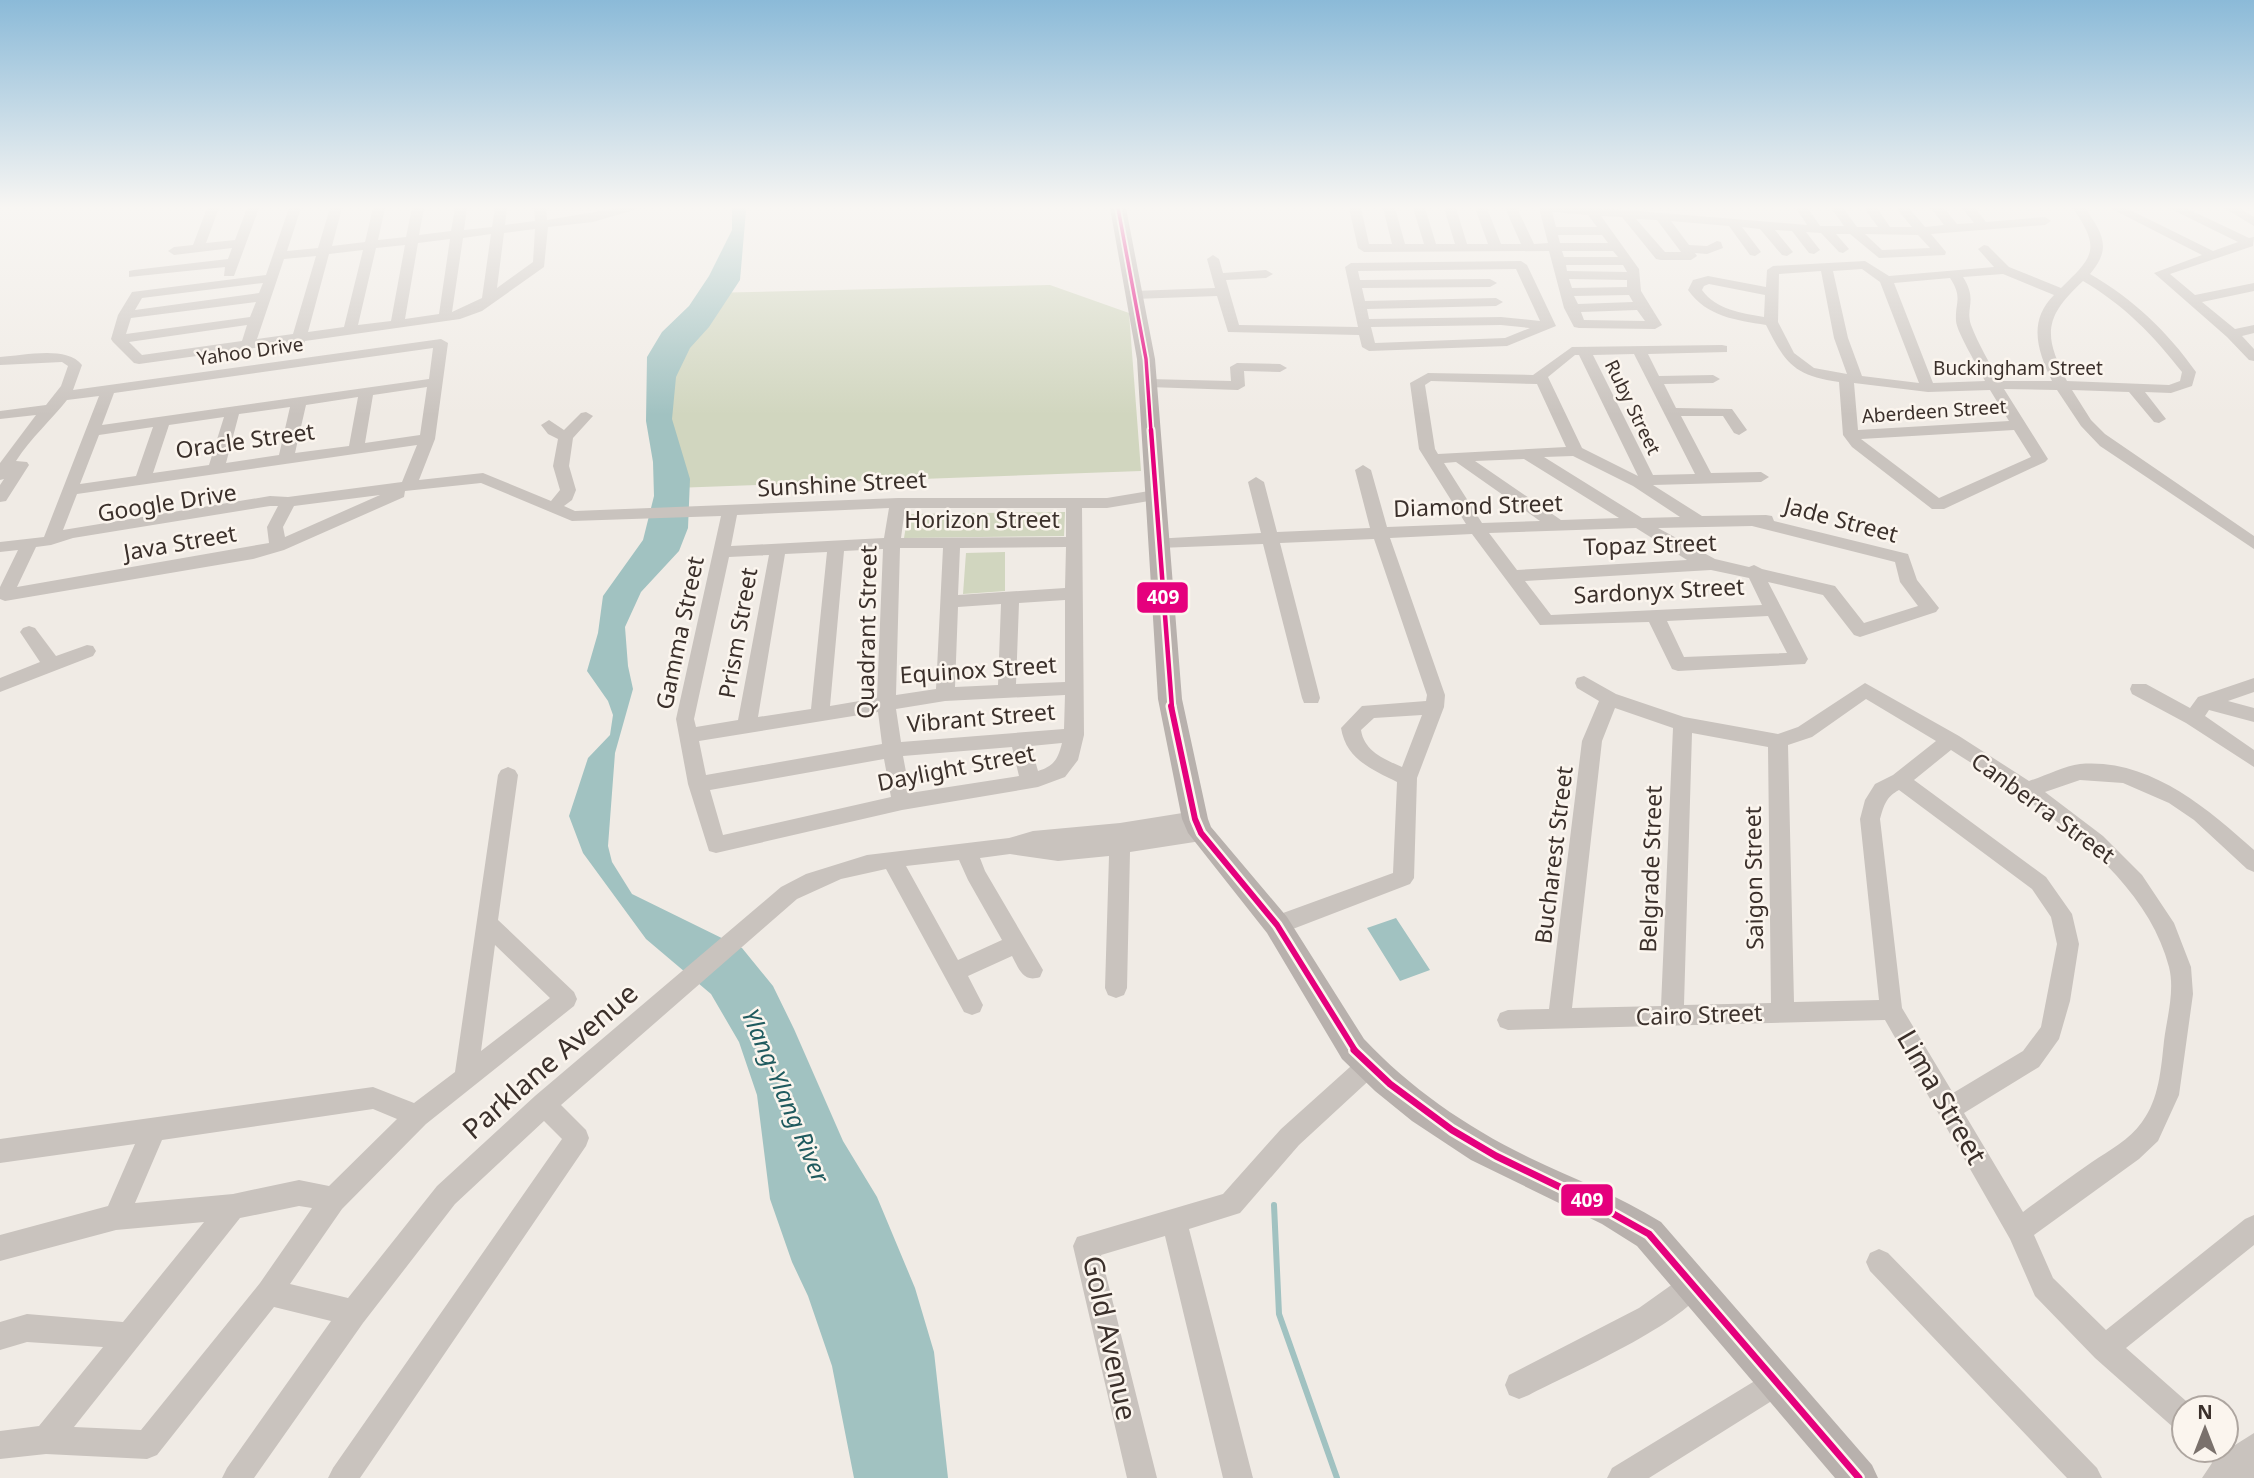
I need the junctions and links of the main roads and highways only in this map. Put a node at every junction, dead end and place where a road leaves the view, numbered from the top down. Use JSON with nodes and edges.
{"nodes":[{"id":1,"x":1131,"y":277,"type":"edge"},
{"id":2,"x":1859,"y":1478,"type":"edge"}],
"edges":[{"from":1,"to":2,"type":"main road"}]}
